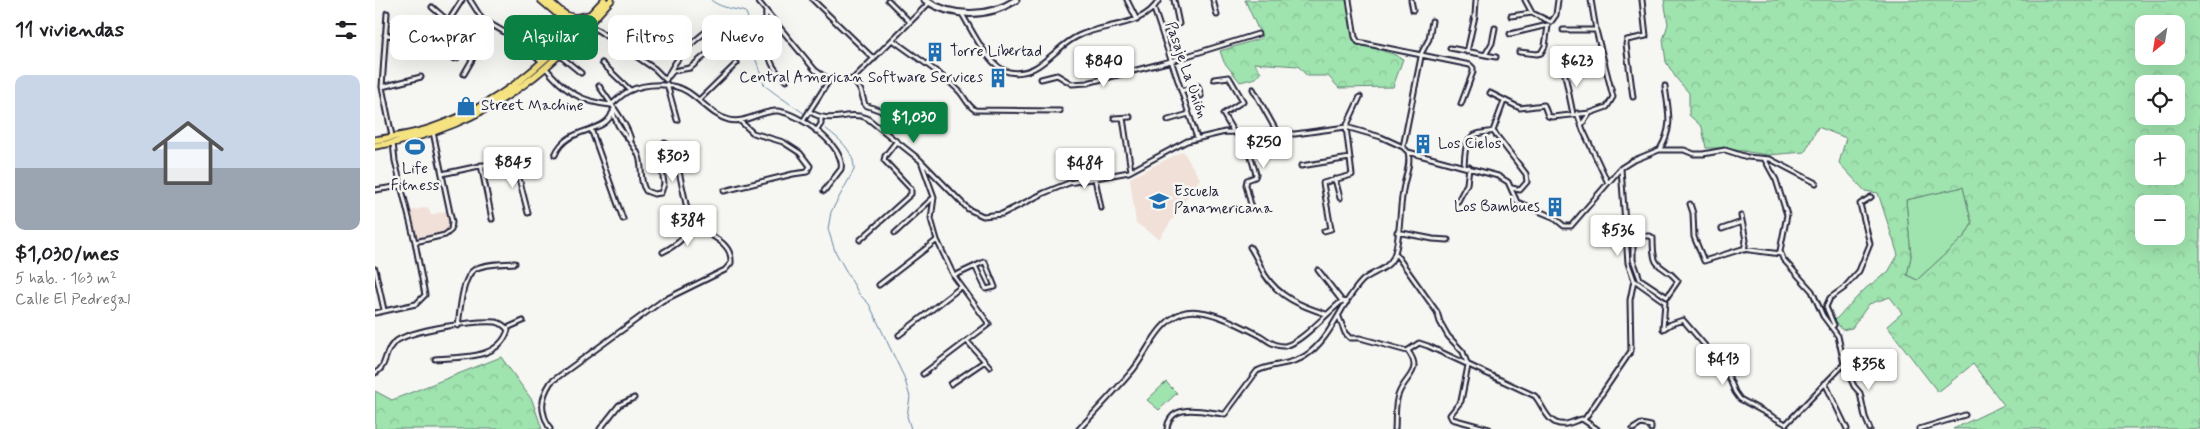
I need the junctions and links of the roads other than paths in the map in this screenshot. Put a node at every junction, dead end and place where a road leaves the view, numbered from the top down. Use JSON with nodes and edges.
{"nodes":[{"id":1,"x":462,"y":0,"type":"edge"},
{"id":2,"x":470,"y":0,"type":"edge"},
{"id":3,"x":541,"y":0,"type":"edge"},
{"id":4,"x":548,"y":0,"type":"edge"},
{"id":5,"x":603,"y":0,"type":"edge"},
{"id":6,"x":611,"y":0,"type":"edge"},
{"id":7,"x":757,"y":0,"type":"edge"},
{"id":8,"x":813,"y":0,"type":"edge"},
{"id":9,"x":888,"y":0,"type":"edge"},
{"id":10,"x":1016,"y":0,"type":"edge"},
{"id":11,"x":1127,"y":0,"type":"edge"},
{"id":12,"x":1159,"y":0,"type":"edge"},
{"id":13,"x":1173,"y":0,"type":"edge"},
{"id":14,"x":1213,"y":0,"type":"edge"},
{"id":15,"x":1349,"y":0,"type":"edge"},
{"id":16,"x":1411,"y":0,"type":"edge"},
{"id":17,"x":1476,"y":0,"type":"edge"},
{"id":18,"x":1525,"y":0,"type":"edge"},
{"id":19,"x":1558,"y":0,"type":"edge"},
{"id":20,"x":1591,"y":0,"type":"edge"},
{"id":21,"x":1642,"y":0,"type":"edge"},
{"id":22,"x":927,"y":1,"type":"edge"},
{"id":23,"x":432,"y":7,"type":"dead end"},
{"id":24,"x":1154,"y":9,"type":"junction"},
{"id":25,"x":1413,"y":10,"type":"dead end"},
{"id":26,"x":766,"y":12,"type":"junction"},
{"id":27,"x":387,"y":13,"type":"dead end"},
{"id":28,"x":1532,"y":13,"type":"junction"},
{"id":29,"x":590,"y":14,"type":"joint"},
{"id":30,"x":962,"y":14,"type":"junction"},
{"id":31,"x":1217,"y":14,"type":"dead end"},
{"id":32,"x":441,"y":15,"type":"edge"},
{"id":33,"x":452,"y":15,"type":"edge"},
{"id":34,"x":479,"y":15,"type":"edge"},
{"id":35,"x":557,"y":15,"type":"edge"},
{"id":36,"x":597,"y":15,"type":"edge"},
{"id":37,"x":1511,"y":16,"type":"dead end"},
{"id":38,"x":1137,"y":20,"type":"junction"},
{"id":39,"x":910,"y":22,"type":"junction"},
{"id":40,"x":1432,"y":22,"type":"dead end"},
{"id":41,"x":1548,"y":24,"type":"junction"},
{"id":42,"x":494,"y":26,"type":"edge"},
{"id":43,"x":1495,"y":28,"type":"dead end"},
{"id":44,"x":598,"y":30,"type":"edge"},
{"id":45,"x":1162,"y":30,"type":"junction"},
{"id":46,"x":1563,"y":30,"type":"dead end"},
{"id":47,"x":1596,"y":30,"type":"junction"},
{"id":48,"x":1258,"y":34,"type":"dead end"},
{"id":49,"x":1510,"y":34,"type":"dead end"},
{"id":50,"x":385,"y":35,"type":"junction"},
{"id":51,"x":390,"y":35,"type":"edge"},
{"id":52,"x":702,"y":36,"type":"edge"},
{"id":53,"x":893,"y":40,"type":"junction"},
{"id":54,"x":1450,"y":48,"type":"dead end"},
{"id":55,"x":1467,"y":52,"type":"junction"},
{"id":56,"x":1519,"y":52,"type":"dead end"},
{"id":57,"x":1485,"y":54,"type":"junction"},
{"id":58,"x":1422,"y":55,"type":"junction"},
{"id":59,"x":1496,"y":57,"type":"dead end"},
{"id":60,"x":702,"y":58,"type":"edge"},
{"id":61,"x":874,"y":59,"type":"junction"},
{"id":62,"x":472,"y":60,"type":"edge"},
{"id":63,"x":548,"y":60,"type":"edge"},
{"id":64,"x":552,"y":60,"type":"edge"},
{"id":65,"x":565,"y":60,"type":"edge"},
{"id":66,"x":1171,"y":61,"type":"junction"},
{"id":67,"x":602,"y":63,"type":"dead end"},
{"id":68,"x":737,"y":63,"type":"dead end"},
{"id":69,"x":544,"y":65,"type":"junction"},
{"id":70,"x":1563,"y":65,"type":"dead end"},
{"id":71,"x":581,"y":73,"type":"dead end"},
{"id":72,"x":464,"y":74,"type":"dead end"},
{"id":73,"x":421,"y":77,"type":"dead end"},
{"id":74,"x":830,"y":79,"type":"junction"},
{"id":75,"x":853,"y":79,"type":"junction"},
{"id":76,"x":1041,"y":79,"type":"dead end"},
{"id":77,"x":1213,"y":79,"type":"dead end"},
{"id":78,"x":666,"y":80,"type":"junction"},
{"id":79,"x":786,"y":81,"type":"dead end"},
{"id":80,"x":667,"y":85,"type":"junction"},
{"id":81,"x":599,"y":86,"type":"dead end"},
{"id":82,"x":1665,"y":86,"type":"dead end"},
{"id":83,"x":382,"y":87,"type":"junction"},
{"id":84,"x":1253,"y":89,"type":"dead end"},
{"id":85,"x":630,"y":90,"type":"junction"},
{"id":86,"x":1181,"y":91,"type":"junction"},
{"id":87,"x":1490,"y":93,"type":"dead end"},
{"id":88,"x":1201,"y":96,"type":"dead end"},
{"id":89,"x":1360,"y":97,"type":"dead end"},
{"id":90,"x":1633,"y":97,"type":"dead end"},
{"id":91,"x":699,"y":100,"type":"junction"},
{"id":92,"x":1504,"y":101,"type":"junction"},
{"id":93,"x":1461,"y":104,"type":"dead end"},
{"id":94,"x":611,"y":105,"type":"junction"},
{"id":95,"x":613,"y":110,"type":"junction"},
{"id":96,"x":809,"y":111,"type":"junction"},
{"id":97,"x":1060,"y":111,"type":"dead end"},
{"id":98,"x":1590,"y":113,"type":"junction"},
{"id":99,"x":1189,"y":114,"type":"junction"},
{"id":100,"x":1575,"y":114,"type":"junction"},
{"id":101,"x":821,"y":118,"type":"junction"},
{"id":102,"x":1114,"y":118,"type":"dead end"},
{"id":103,"x":1123,"y":118,"type":"junction"},
{"id":104,"x":1130,"y":118,"type":"dead end"},
{"id":105,"x":677,"y":120,"type":"dead end"},
{"id":106,"x":1168,"y":120,"type":"dead end"},
{"id":107,"x":739,"y":121,"type":"junction"},
{"id":108,"x":803,"y":121,"type":"junction"},
{"id":109,"x":909,"y":121,"type":"dead end"},
{"id":110,"x":1581,"y":125,"type":"junction"},
{"id":111,"x":1346,"y":127,"type":"junction"},
{"id":112,"x":591,"y":129,"type":"junction"},
{"id":113,"x":816,"y":131,"type":"junction"},
{"id":114,"x":1233,"y":131,"type":"junction"},
{"id":115,"x":1493,"y":131,"type":"junction"},
{"id":116,"x":433,"y":132,"type":"junction"},
{"id":117,"x":1277,"y":133,"type":"junction"},
{"id":118,"x":1197,"y":138,"type":"junction"},
{"id":119,"x":375,"y":140,"type":"edge"},
{"id":120,"x":393,"y":140,"type":"junction"},
{"id":121,"x":896,"y":142,"type":"junction"},
{"id":122,"x":375,"y":146,"type":"edge"},
{"id":123,"x":1403,"y":147,"type":"junction"},
{"id":124,"x":1659,"y":150,"type":"junction"},
{"id":125,"x":1409,"y":152,"type":"junction"},
{"id":126,"x":555,"y":155,"type":"dead end"},
{"id":127,"x":1350,"y":158,"type":"junction"},
{"id":128,"x":1765,"y":159,"type":"junction"},
{"id":129,"x":920,"y":160,"type":"junction"},
{"id":130,"x":481,"y":165,"type":"junction"},
{"id":131,"x":1301,"y":166,"type":"dead end"},
{"id":132,"x":1464,"y":166,"type":"junction"},
{"id":133,"x":1469,"y":167,"type":"junction"},
{"id":134,"x":1621,"y":168,"type":"junction"},
{"id":135,"x":1131,"y":172,"type":"junction"},
{"id":136,"x":442,"y":174,"type":"junction"},
{"id":137,"x":1095,"y":179,"type":"junction"},
{"id":138,"x":1335,"y":179,"type":"junction"},
{"id":139,"x":1609,"y":184,"type":"junction"},
{"id":140,"x":1817,"y":184,"type":"dead end"},
{"id":141,"x":401,"y":186,"type":"junction"},
{"id":142,"x":1512,"y":188,"type":"junction"},
{"id":143,"x":375,"y":190,"type":"edge"},
{"id":144,"x":724,"y":191,"type":"dead end"},
{"id":145,"x":824,"y":191,"type":"dead end"},
{"id":146,"x":934,"y":197,"type":"junction"},
{"id":147,"x":1871,"y":197,"type":"dead end"},
{"id":148,"x":1340,"y":198,"type":"dead end"},
{"id":149,"x":1458,"y":201,"type":"dead end"},
{"id":150,"x":1691,"y":204,"type":"dead end"},
{"id":151,"x":1251,"y":205,"type":"dead end"},
{"id":152,"x":1101,"y":208,"type":"dead end"},
{"id":153,"x":528,"y":213,"type":"dead end"},
{"id":154,"x":1741,"y":216,"type":"dead end"},
{"id":155,"x":492,"y":219,"type":"dead end"},
{"id":156,"x":623,"y":219,"type":"dead end"},
{"id":157,"x":691,"y":222,"type":"junction"},
{"id":158,"x":1743,"y":222,"type":"junction"},
{"id":159,"x":1722,"y":229,"type":"dead end"},
{"id":160,"x":1324,"y":231,"type":"dead end"},
{"id":161,"x":1397,"y":232,"type":"junction"},
{"id":162,"x":895,"y":233,"type":"dead end"},
{"id":163,"x":860,"y":240,"type":"dead end"},
{"id":164,"x":937,"y":240,"type":"junction"},
{"id":165,"x":1448,"y":240,"type":"dead end"},
{"id":166,"x":415,"y":242,"type":"junction"},
{"id":167,"x":1250,"y":248,"type":"dead end"},
{"id":168,"x":1744,"y":250,"type":"junction"},
{"id":169,"x":663,"y":252,"type":"dead end"},
{"id":170,"x":1395,"y":253,"type":"junction"},
{"id":171,"x":1781,"y":254,"type":"junction"},
{"id":172,"x":1633,"y":260,"type":"junction"},
{"id":173,"x":515,"y":263,"type":"dead end"},
{"id":174,"x":1628,"y":263,"type":"junction"},
{"id":175,"x":975,"y":266,"type":"junction"},
{"id":176,"x":375,"y":269,"type":"edge"},
{"id":177,"x":1318,"y":270,"type":"dead end"},
{"id":178,"x":953,"y":276,"type":"junction"},
{"id":179,"x":1635,"y":280,"type":"junction"},
{"id":180,"x":879,"y":285,"type":"dead end"},
{"id":181,"x":961,"y":287,"type":"junction"},
{"id":182,"x":1342,"y":301,"type":"junction"},
{"id":183,"x":1347,"y":302,"type":"junction"},
{"id":184,"x":384,"y":310,"type":"junction"},
{"id":185,"x":375,"y":313,"type":"edge"},
{"id":186,"x":1326,"y":314,"type":"junction"},
{"id":187,"x":1339,"y":317,"type":"junction"},
{"id":188,"x":523,"y":321,"type":"dead end"},
{"id":189,"x":458,"y":326,"type":"junction"},
{"id":190,"x":1831,"y":327,"type":"junction"},
{"id":191,"x":507,"y":328,"type":"junction"},
{"id":192,"x":899,"y":335,"type":"dead end"},
{"id":193,"x":967,"y":341,"type":"junction"},
{"id":194,"x":1407,"y":351,"type":"junction"},
{"id":195,"x":435,"y":358,"type":"dead end"},
{"id":196,"x":985,"y":361,"type":"junction"},
{"id":197,"x":1844,"y":364,"type":"junction"},
{"id":198,"x":1468,"y":366,"type":"junction"},
{"id":199,"x":990,"y":367,"type":"dead end"},
{"id":200,"x":375,"y":373,"type":"edge"},
{"id":201,"x":923,"y":374,"type":"dead end"},
{"id":202,"x":951,"y":384,"type":"dead end"},
{"id":203,"x":1825,"y":384,"type":"junction"},
{"id":204,"x":634,"y":398,"type":"dead end"},
{"id":205,"x":1965,"y":415,"type":"dead end"},
{"id":206,"x":1584,"y":420,"type":"junction"},
{"id":207,"x":1568,"y":423,"type":"junction"},
{"id":208,"x":550,"y":429,"type":"edge"},
{"id":209,"x":600,"y":429,"type":"edge"},
{"id":210,"x":1079,"y":429,"type":"edge"},
{"id":211,"x":1167,"y":429,"type":"edge"},
{"id":212,"x":1395,"y":429,"type":"edge"},
{"id":213,"x":1489,"y":429,"type":"edge"},
{"id":214,"x":1564,"y":429,"type":"edge"},
{"id":215,"x":1597,"y":429,"type":"edge"},
{"id":216,"x":1633,"y":429,"type":"edge"},
{"id":217,"x":1651,"y":429,"type":"edge"},
{"id":218,"x":1847,"y":429,"type":"edge"},
{"id":219,"x":1870,"y":429,"type":"edge"},
{"id":220,"x":1919,"y":429,"type":"edge"}],
"edges":[{"from":1,"to":33,"type":"street"},
{"from":2,"to":34,"type":"street"},
{"from":3,"to":35,"type":"main road"},
{"from":4,"to":29,"type":"main road"},
{"from":5,"to":29,"type":"main road"},
{"from":6,"to":36,"type":"main road"},
{"from":7,"to":26,"type":"street"},
{"from":8,"to":61,"type":"street"},
{"from":9,"to":39,"type":"street"},
{"from":10,"to":30,"type":"street"},
{"from":11,"to":38,"type":"street"},
{"from":12,"to":24,"type":"street"},
{"from":13,"to":45,"type":"street"},
{"from":14,"to":31,"type":"street"},
{"from":15,"to":58,"type":"street"},
{"from":16,"to":25,"type":"street"},
{"from":17,"to":55,"type":"street"},
{"from":18,"to":28,"type":"street"},
{"from":19,"to":41,"type":"street"},
{"from":20,"to":47,"type":"street"},
{"from":21,"to":90,"type":"street"},
{"from":22,"to":30,"type":"street"},
{"from":22,"to":39,"type":"street"},
{"from":23,"to":32,"type":"street"},
{"from":24,"to":38,"type":"street"},
{"from":24,"to":45,"type":"street","name":"Pasaje La Unión"},
{"from":26,"to":74,"type":"street"},
{"from":26,"to":79,"type":"street"},
{"from":27,"to":50,"type":"street"},
{"from":28,"to":37,"type":"street"},
{"from":28,"to":41,"type":"street"},
{"from":30,"to":38,"type":"street"},
{"from":39,"to":53,"type":"street"},
{"from":40,"to":58,"type":"street"},
{"from":41,"to":49,"type":"street"},
{"from":41,"to":56,"type":"street"},
{"from":42,"to":69,"type":"street"},
{"from":43,"to":57,"type":"street"},
{"from":44,"to":78,"type":"street"},
{"from":45,"to":66,"type":"street","name":"Pasaje La Unión"},
{"from":46,"to":47,"type":"street"},
{"from":47,"to":98,"type":"street"},
{"from":48,"to":66,"type":"street"},
{"from":50,"to":51,"type":"street"},
{"from":50,"to":83,"type":"street"},
{"from":52,"to":78,"type":"street"},
{"from":53,"to":61,"type":"street"},
{"from":53,"to":97,"type":"street"},
{"from":54,"to":55,"type":"street"},
{"from":55,"to":57,"type":"street"},
{"from":57,"to":59,"type":"street"},
{"from":58,"to":93,"type":"street"},
{"from":58,"to":123,"type":"street"},
{"from":60,"to":78,"type":"street"},
{"from":61,"to":75,"type":"street"},
{"from":62,"to":72,"type":"street"},
{"from":63,"to":69,"type":"main road"},
{"from":64,"to":69,"type":"main road"},
{"from":65,"to":71,"type":"street"},
{"from":66,"to":76,"type":"street"},
{"from":66,"to":86,"type":"street","name":"Pasaje La Unión"},
{"from":67,"to":85,"type":"street"},
{"from":68,"to":91,"type":"street"},
{"from":69,"to":94,"type":"street"},
{"from":69,"to":116,"type":"main road"},
{"from":69,"to":120,"type":"main road"},
{"from":70,"to":100,"type":"street"},
{"from":73,"to":83,"type":"street"},
{"from":74,"to":75,"type":"street"},
{"from":74,"to":96,"type":"street"},
{"from":75,"to":109,"type":"street"},
{"from":77,"to":114,"type":"street"},
{"from":78,"to":80,"type":"street"},
{"from":80,"to":85,"type":"street"},
{"from":80,"to":91,"type":"street"},
{"from":80,"to":105,"type":"street"},
{"from":81,"to":94,"type":"street"},
{"from":82,"to":124,"type":"street"},
{"from":83,"to":120,"type":"street"},
{"from":84,"to":117,"type":"street"},
{"from":85,"to":94,"type":"street"},
{"from":86,"to":88,"type":"street"},
{"from":86,"to":99,"type":"street","name":"Pasaje La Unión"},
{"from":87,"to":92,"type":"street"},
{"from":89,"to":111,"type":"street"},
{"from":91,"to":107,"type":"street"},
{"from":92,"to":100,"type":"street"},
{"from":92,"to":115,"type":"street"},
{"from":94,"to":95,"type":"street"},
{"from":95,"to":112,"type":"street"},
{"from":95,"to":157,"type":"street"},
{"from":96,"to":101,"type":"street"},
{"from":96,"to":108,"type":"street"},
{"from":98,"to":100,"type":"street"},
{"from":98,"to":110,"type":"street"},
{"from":99,"to":106,"type":"street"},
{"from":99,"to":118,"type":"street","name":"Pasaje La Unión"},
{"from":100,"to":110,"type":"street"},
{"from":101,"to":113,"type":"street"},
{"from":101,"to":121,"type":"street"},
{"from":102,"to":103,"type":"street"},
{"from":103,"to":104,"type":"street"},
{"from":103,"to":135,"type":"street"},
{"from":107,"to":108,"type":"street"},
{"from":107,"to":144,"type":"street"},
{"from":108,"to":113,"type":"street"},
{"from":110,"to":139,"type":"street"},
{"from":111,"to":117,"type":"street"},
{"from":111,"to":123,"type":"street"},
{"from":111,"to":127,"type":"street"},
{"from":112,"to":126,"type":"street"},
{"from":112,"to":156,"type":"street"},
{"from":113,"to":145,"type":"street"},
{"from":114,"to":117,"type":"street"},
{"from":114,"to":118,"type":"street"},
{"from":114,"to":151,"type":"street"},
{"from":115,"to":132,"type":"street"},
{"from":115,"to":142,"type":"street"},
{"from":116,"to":120,"type":"main road"},
{"from":116,"to":136,"type":"street"},
{"from":118,"to":135,"type":"street"},
{"from":119,"to":120,"type":"main road"},
{"from":120,"to":122,"type":"main road"},
{"from":120,"to":141,"type":"street"},
{"from":121,"to":129,"type":"street"},
{"from":121,"to":163,"type":"street"},
{"from":123,"to":125,"type":"street"},
{"from":124,"to":128,"type":"street"},
{"from":124,"to":134,"type":"street"},
{"from":125,"to":132,"type":"street"},
{"from":125,"to":161,"type":"street"},
{"from":127,"to":131,"type":"street"},
{"from":127,"to":138,"type":"street"},
{"from":128,"to":140,"type":"street"},
{"from":128,"to":171,"type":"street"},
{"from":129,"to":137,"type":"street"},
{"from":129,"to":146,"type":"street"},
{"from":130,"to":136,"type":"street"},
{"from":130,"to":153,"type":"street"},
{"from":130,"to":155,"type":"street"},
{"from":132,"to":133,"type":"street"},
{"from":133,"to":142,"type":"street"},
{"from":133,"to":149,"type":"street"},
{"from":134,"to":139,"type":"street"},
{"from":134,"to":174,"type":"street"},
{"from":135,"to":137,"type":"street"},
{"from":136,"to":166,"type":"street"},
{"from":137,"to":152,"type":"street"},
{"from":138,"to":148,"type":"street"},
{"from":138,"to":160,"type":"street"},
{"from":139,"to":142,"type":"street"},
{"from":141,"to":143,"type":"street"},
{"from":141,"to":166,"type":"street"},
{"from":146,"to":162,"type":"street"},
{"from":146,"to":164,"type":"street"},
{"from":147,"to":190,"type":"street"},
{"from":150,"to":168,"type":"street"},
{"from":154,"to":158,"type":"street"},
{"from":157,"to":169,"type":"street"},
{"from":157,"to":208,"type":"street"},
{"from":158,"to":159,"type":"street"},
{"from":158,"to":168,"type":"street"},
{"from":161,"to":165,"type":"street"},
{"from":161,"to":170,"type":"street"},
{"from":164,"to":178,"type":"street"},
{"from":164,"to":180,"type":"street"},
{"from":166,"to":184,"type":"street"},
{"from":167,"to":186,"type":"street"},
{"from":168,"to":171,"type":"street"},
{"from":170,"to":183,"type":"street"},
{"from":170,"to":198,"type":"street"},
{"from":171,"to":190,"type":"street"},
{"from":172,"to":172,"type":"street"},
{"from":172,"to":174,"type":"street"},
{"from":173,"to":189,"type":"street"},
{"from":174,"to":179,"type":"street"},
{"from":175,"to":175,"type":"street"},
{"from":175,"to":178,"type":"street"},
{"from":176,"to":184,"type":"street"},
{"from":177,"to":182,"type":"street"},
{"from":178,"to":181,"type":"street"},
{"from":179,"to":203,"type":"street"},
{"from":179,"to":206,"type":"street"},
{"from":181,"to":192,"type":"street"},
{"from":181,"to":193,"type":"street"},
{"from":182,"to":183,"type":"street"},
{"from":182,"to":186,"type":"street"},
{"from":183,"to":187,"type":"street"},
{"from":184,"to":185,"type":"street"},
{"from":186,"to":210,"type":"street"},
{"from":187,"to":194,"type":"street"},
{"from":187,"to":211,"type":"street"},
{"from":188,"to":191,"type":"street"},
{"from":189,"to":191,"type":"street"},
{"from":189,"to":200,"type":"street"},
{"from":190,"to":197,"type":"street"},
{"from":191,"to":195,"type":"street"},
{"from":193,"to":196,"type":"street"},
{"from":193,"to":201,"type":"street"},
{"from":194,"to":198,"type":"street"},
{"from":194,"to":212,"type":"street"},
{"from":196,"to":199,"type":"street"},
{"from":196,"to":202,"type":"street"},
{"from":197,"to":203,"type":"street"},
{"from":197,"to":219,"type":"street"},
{"from":198,"to":207,"type":"street"},
{"from":198,"to":213,"type":"street"},
{"from":203,"to":218,"type":"street"},
{"from":204,"to":209,"type":"street"},
{"from":205,"to":220,"type":"street"},
{"from":206,"to":207,"type":"street"},
{"from":206,"to":215,"type":"street"},
{"from":207,"to":214,"type":"street"},
{"from":216,"to":217,"type":"street"}]}
